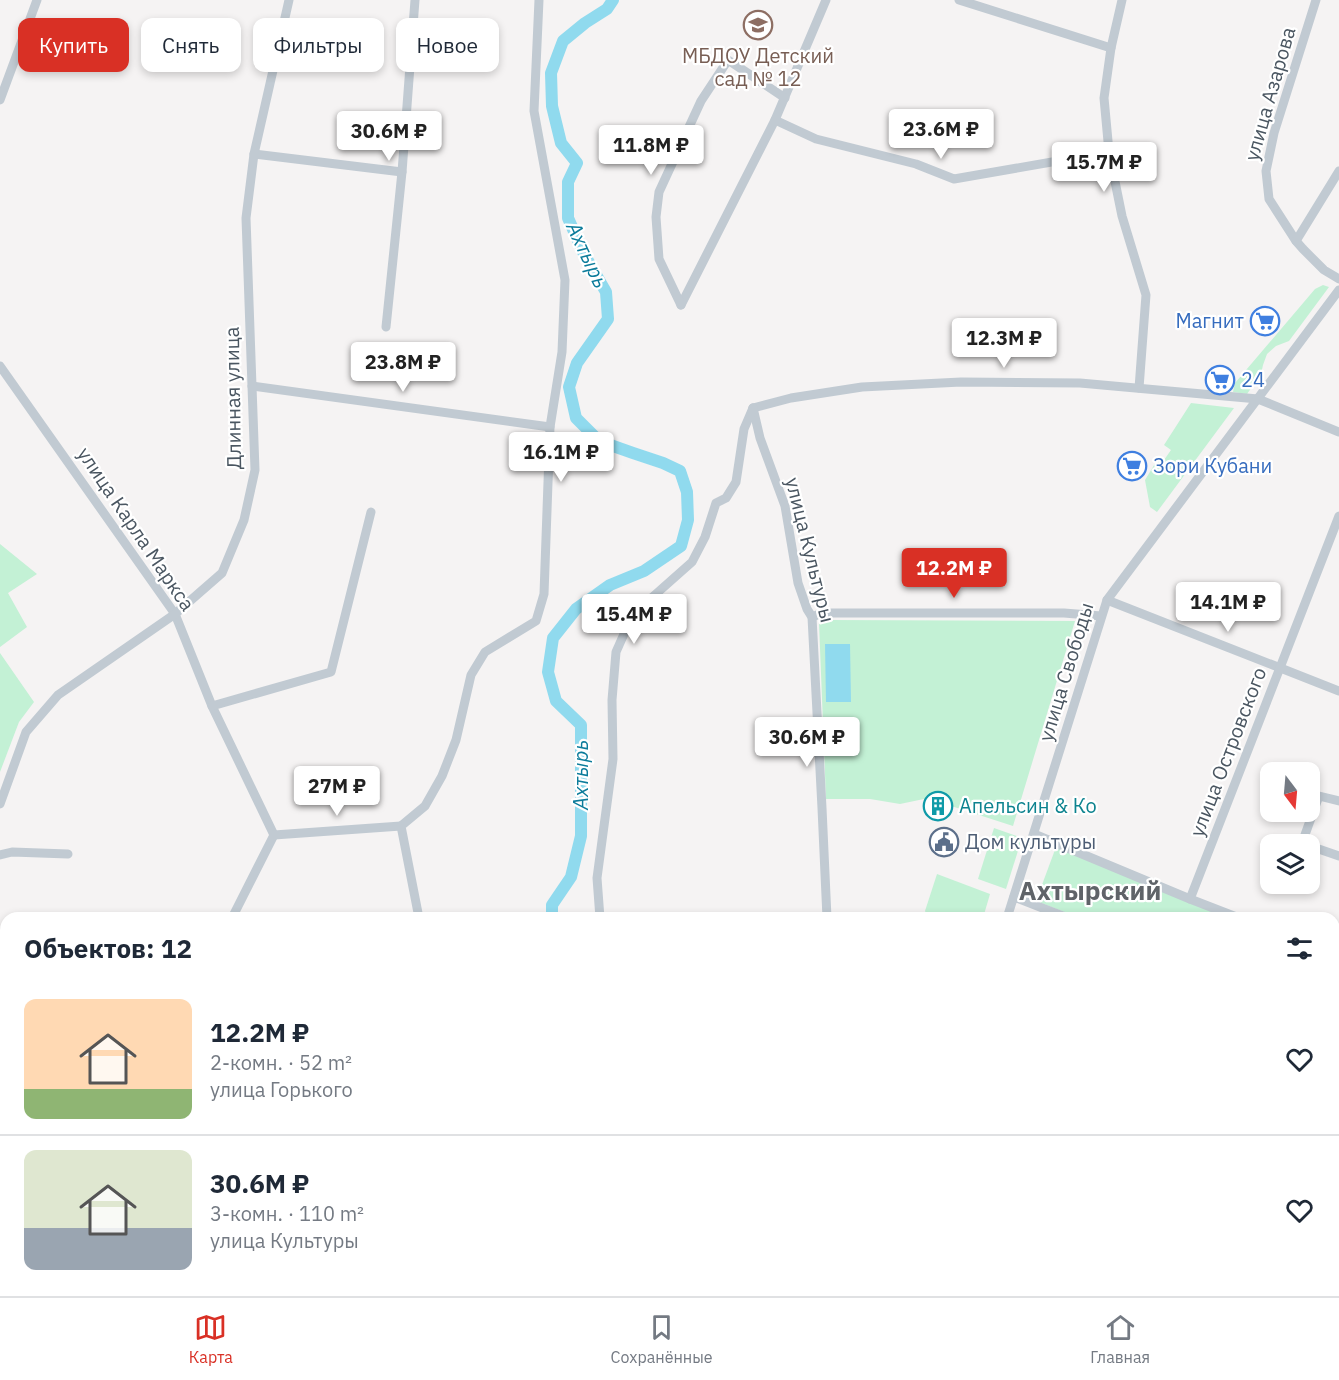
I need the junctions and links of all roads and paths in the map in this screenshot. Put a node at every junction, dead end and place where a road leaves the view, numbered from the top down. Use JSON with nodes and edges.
{"nodes":[{"id":1,"x":37,"y":0,"type":"edge"},
{"id":2,"x":289,"y":0,"type":"edge"},
{"id":3,"x":415,"y":0,"type":"edge"},
{"id":4,"x":539,"y":0,"type":"edge"},
{"id":5,"x":826,"y":0,"type":"edge"},
{"id":6,"x":959,"y":0,"type":"edge"},
{"id":7,"x":1122,"y":0,"type":"edge"},
{"id":8,"x":1316,"y":0,"type":"edge"},
{"id":9,"x":1111,"y":48,"type":"junction"},
{"id":10,"x":785,"y":98,"type":"junction"},
{"id":11,"x":0,"y":100,"type":"edge"},
{"id":12,"x":775,"y":120,"type":"junction"},
{"id":13,"x":1109,"y":152,"type":"junction"},
{"id":14,"x":254,"y":154,"type":"junction"},
{"id":15,"x":1339,"y":171,"type":"edge"},
{"id":16,"x":402,"y":172,"type":"junction"},
{"id":17,"x":1296,"y":241,"type":"junction"},
{"id":18,"x":1339,"y":279,"type":"edge"},
{"id":19,"x":1339,"y":290,"type":"edge"},
{"id":20,"x":386,"y":327,"type":"dead end"},
{"id":21,"x":0,"y":366,"type":"edge"},
{"id":22,"x":252,"y":386,"type":"junction"},
{"id":23,"x":1139,"y":388,"type":"junction"},
{"id":24,"x":1258,"y":399,"type":"junction"},
{"id":25,"x":753,"y":408,"type":"junction"},
{"id":26,"x":550,"y":428,"type":"junction"},
{"id":27,"x":1339,"y":432,"type":"edge"},
{"id":28,"x":371,"y":512,"type":"dead end"},
{"id":29,"x":1339,"y":516,"type":"edge"},
{"id":30,"x":1107,"y":600,"type":"junction"},
{"id":31,"x":175,"y":614,"type":"junction"},
{"id":32,"x":1101,"y":616,"type":"junction"},
{"id":33,"x":812,"y":617,"type":"junction"},
{"id":34,"x":1280,"y":668,"type":"junction"},
{"id":35,"x":1339,"y":691,"type":"edge"},
{"id":36,"x":212,"y":706,"type":"junction"},
{"id":37,"x":1339,"y":801,"type":"edge"},
{"id":38,"x":0,"y":804,"type":"edge"},
{"id":39,"x":401,"y":826,"type":"junction"},
{"id":40,"x":1035,"y":834,"type":"junction"},
{"id":41,"x":1305,"y":834,"type":"edge"},
{"id":42,"x":274,"y":835,"type":"junction"},
{"id":43,"x":1320,"y":849,"type":"edge"},
{"id":44,"x":68,"y":854,"type":"dead end"},
{"id":45,"x":0,"y":855,"type":"edge"},
{"id":46,"x":1339,"y":856,"type":"edge"},
{"id":47,"x":1014,"y":897,"type":"junction"},
{"id":48,"x":1190,"y":899,"type":"junction"},
{"id":49,"x":235,"y":912,"type":"edge"},
{"id":50,"x":418,"y":912,"type":"edge"},
{"id":51,"x":600,"y":912,"type":"edge"},
{"id":52,"x":827,"y":912,"type":"edge"},
{"id":53,"x":1009,"y":912,"type":"edge"},
{"id":54,"x":1053,"y":912,"type":"edge"},
{"id":55,"x":1224,"y":912,"type":"edge"}],
"edges":[{"from":1,"to":11,"type":"street"},
{"from":2,"to":14,"type":"street","name":"Длинная улица"},
{"from":3,"to":16,"type":"street"},
{"from":4,"to":26,"type":"street"},
{"from":5,"to":10,"type":"street"},
{"from":6,"to":9,"type":"street"},
{"from":7,"to":9,"type":"street"},
{"from":8,"to":17,"type":"street","name":"улица Азарова"},
{"from":9,"to":13,"type":"street"},
{"from":10,"to":12,"type":"street"},
{"from":10,"to":12,"type":"street"},
{"from":12,"to":13,"type":"street"},
{"from":13,"to":23,"type":"street"},
{"from":14,"to":16,"type":"street"},
{"from":14,"to":22,"type":"street","name":"Длинная улица"},
{"from":15,"to":17,"type":"street"},
{"from":16,"to":20,"type":"street"},
{"from":17,"to":18,"type":"street","name":"улица Азарова"},
{"from":19,"to":24,"type":"street","name":"улица Свободы"},
{"from":21,"to":31,"type":"street","name":"улица Карла Маркса"},
{"from":22,"to":26,"type":"street"},
{"from":22,"to":31,"type":"street","name":"Длинная улица"},
{"from":23,"to":24,"type":"street"},
{"from":23,"to":25,"type":"street"},
{"from":24,"to":27,"type":"street"},
{"from":24,"to":30,"type":"street","name":"улица Свободы"},
{"from":25,"to":33,"type":"street","name":"улица Культуры"},
{"from":25,"to":51,"type":"street"},
{"from":26,"to":39,"type":"street"},
{"from":28,"to":36,"type":"street"},
{"from":29,"to":34,"type":"street","name":"улица Островского"},
{"from":30,"to":32,"type":"street","name":"улица Свободы"},
{"from":30,"to":34,"type":"street"},
{"from":31,"to":36,"type":"street","name":"улица Карла Маркса"},
{"from":31,"to":38,"type":"street","name":"Длинная улица"},
{"from":32,"to":33,"type":"street"},
{"from":32,"to":40,"type":"street","name":"улица Свободы"},
{"from":33,"to":52,"type":"street","name":"улица Культуры"},
{"from":34,"to":35,"type":"street"},
{"from":34,"to":48,"type":"street","name":"улица Островского"},
{"from":36,"to":42,"type":"street","name":"улица Карла Маркса"},
{"from":37,"to":41,"type":"street"},
{"from":39,"to":42,"type":"street"},
{"from":39,"to":50,"type":"street"},
{"from":40,"to":47,"type":"street","name":"улица Свободы"},
{"from":40,"to":48,"type":"street"},
{"from":42,"to":49,"type":"street"},
{"from":43,"to":46,"type":"street"},
{"from":44,"to":45,"type":"street"},
{"from":47,"to":53,"type":"street","name":"улица Свободы"},
{"from":47,"to":54,"type":"street"},
{"from":48,"to":55,"type":"street"}]}
